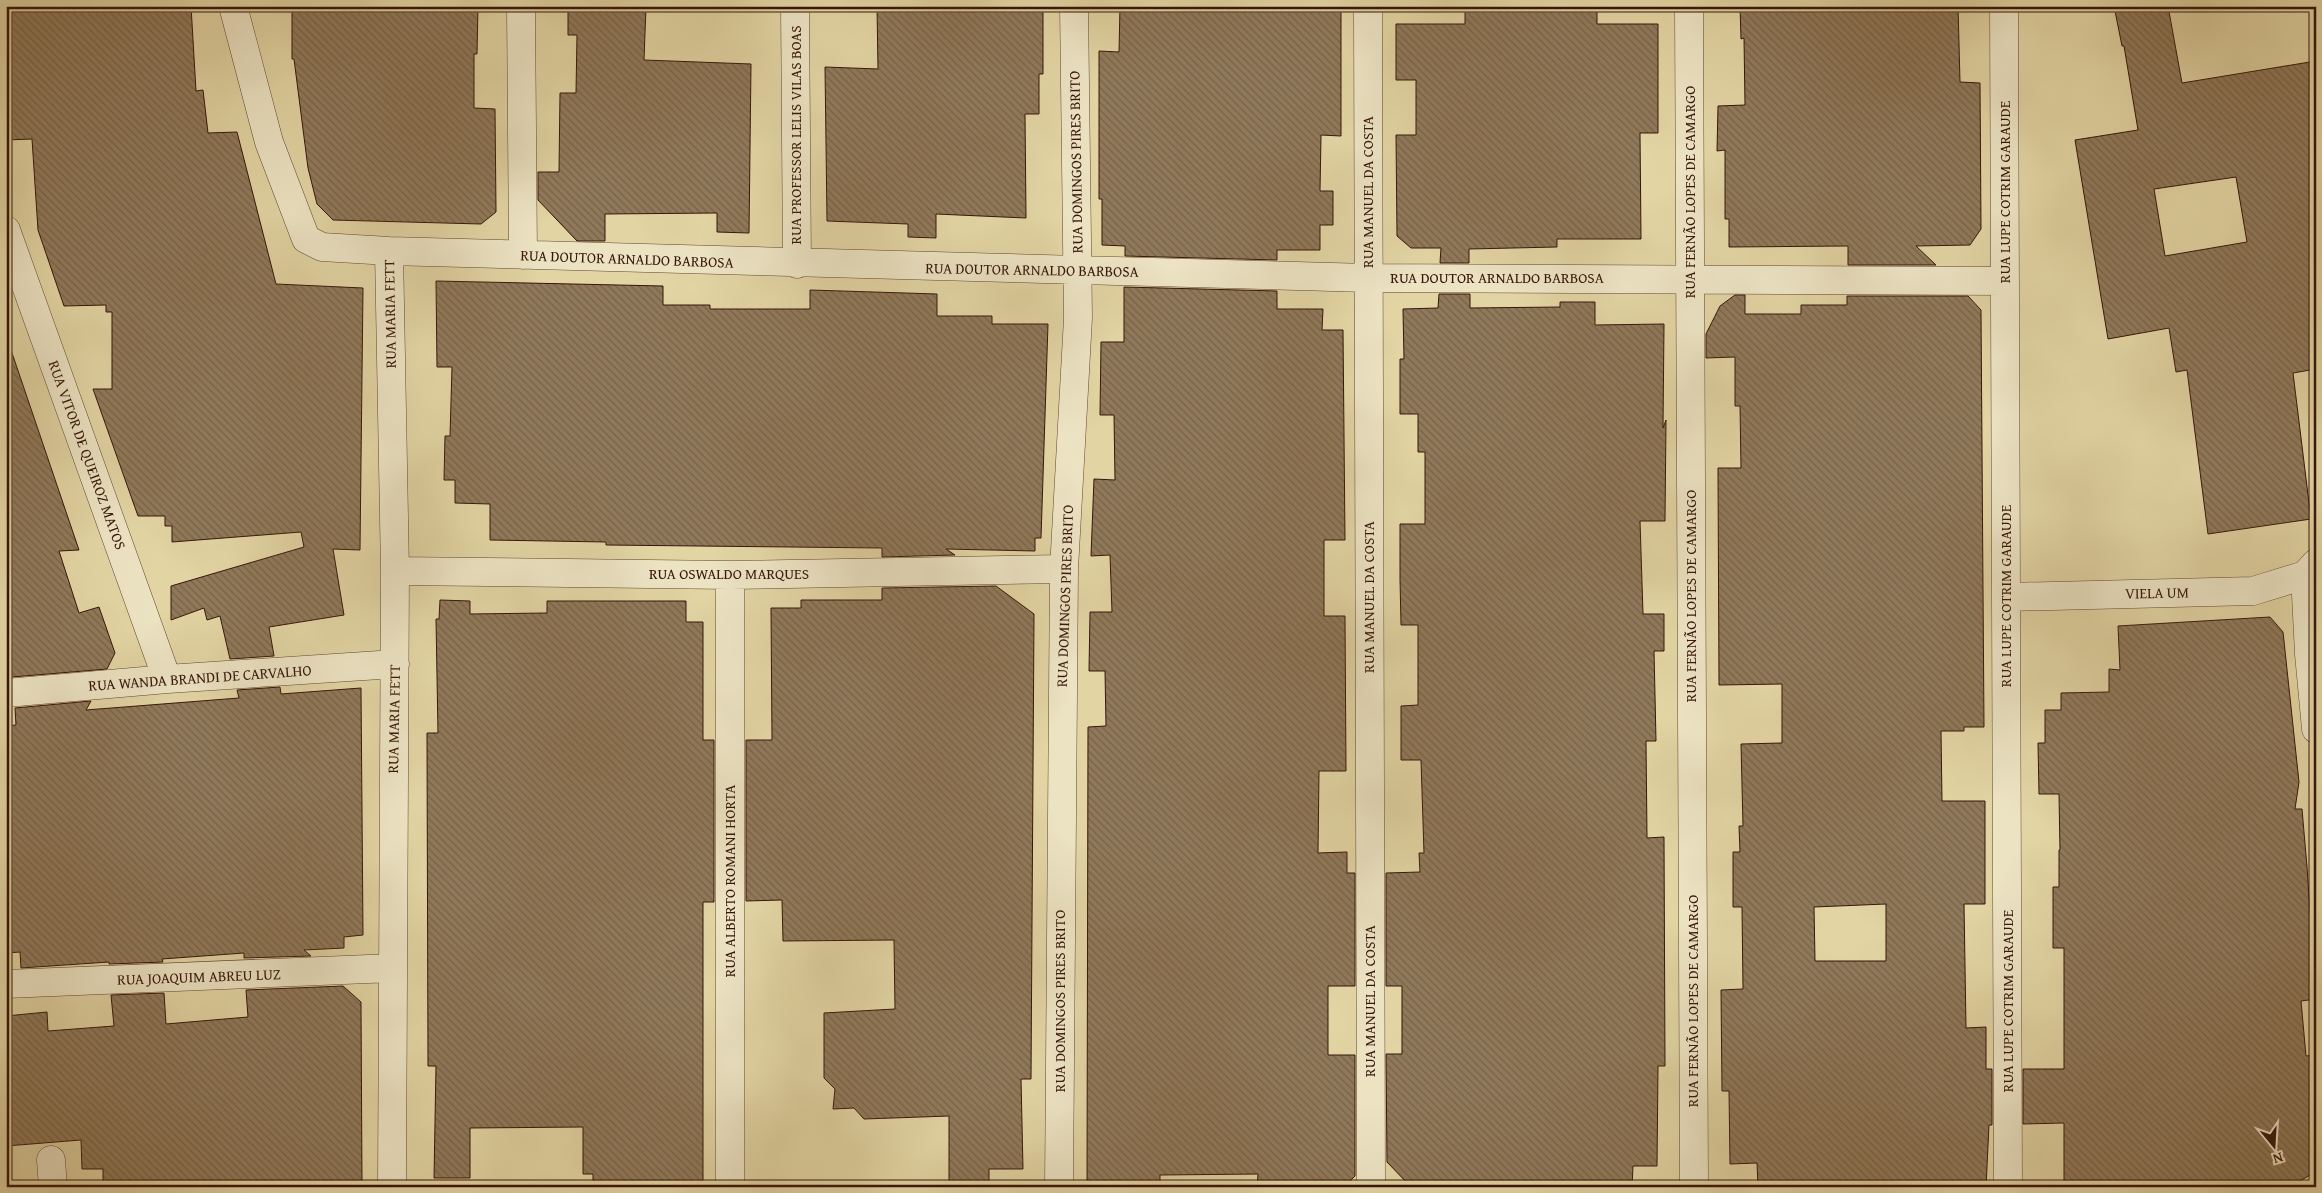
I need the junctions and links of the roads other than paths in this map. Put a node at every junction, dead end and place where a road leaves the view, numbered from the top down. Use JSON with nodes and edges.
{"nodes":[{"id":1,"x":233,"y":6,"type":"edge"},
{"id":2,"x":521,"y":6,"type":"edge"},
{"id":3,"x":796,"y":6,"type":"edge"},
{"id":4,"x":1074,"y":6,"type":"edge"},
{"id":5,"x":1368,"y":6,"type":"edge"},
{"id":6,"x":1689,"y":6,"type":"edge"},
{"id":7,"x":2004,"y":6,"type":"edge"},
{"id":8,"x":6,"y":230,"type":"edge"},
{"id":9,"x":389,"y":252,"type":"junction"},
{"id":10,"x":522,"y":256,"type":"junction"},
{"id":11,"x":797,"y":264,"type":"junction"},
{"id":12,"x":1078,"y":271,"type":"junction"},
{"id":13,"x":1368,"y":278,"type":"junction"},
{"id":14,"x":1690,"y":278,"type":"junction"},
{"id":15,"x":2005,"y":281,"type":"junction"},
{"id":16,"x":1064,"y":569,"type":"junction"},
{"id":17,"x":2310,"y":569,"type":"edge"},
{"id":18,"x":395,"y":571,"type":"junction"},
{"id":19,"x":730,"y":575,"type":"junction"},
{"id":20,"x":2007,"y":597,"type":"junction"},
{"id":21,"x":395,"y":664,"type":"junction"},
{"id":22,"x":168,"y":679,"type":"junction"},
{"id":23,"x":6,"y":693,"type":"edge"},
{"id":24,"x":2316,"y":729,"type":"edge"},
{"id":25,"x":392,"y":968,"type":"junction"},
{"id":26,"x":6,"y":984,"type":"edge"},
{"id":27,"x":51,"y":1160,"type":"dead end"},
{"id":28,"x":53,"y":1187,"type":"edge"},
{"id":29,"x":392,"y":1187,"type":"edge"},
{"id":30,"x":730,"y":1187,"type":"edge"},
{"id":31,"x":1059,"y":1187,"type":"edge"},
{"id":32,"x":1371,"y":1187,"type":"edge"},
{"id":33,"x":1694,"y":1187,"type":"edge"},
{"id":34,"x":2008,"y":1187,"type":"edge"}],
"edges":[{"from":1,"to":9,"type":"street","name":"RUA DOUTOR ARNALDO BARBOSA"},
{"from":2,"to":10,"type":"street"},
{"from":3,"to":11,"type":"street","name":"RUA PROFESSOR LELIS VILAS BOAS"},
{"from":4,"to":12,"type":"street","name":"RUA DOMINGOS PIRES BRITO"},
{"from":5,"to":13,"type":"street","name":"RUA MANUEL DA COSTA"},
{"from":6,"to":14,"type":"street","name":"RUA FERNÃO LOPES DE CAMARGO"},
{"from":7,"to":15,"type":"street","name":"RUA LUPE COTRIM GARAUDE"},
{"from":8,"to":22,"type":"street","name":"RUA VITOR DE QUEIROZ MATOS"},
{"from":9,"to":10,"type":"street","name":"RUA DOUTOR ARNALDO BARBOSA"},
{"from":9,"to":18,"type":"street","name":"RUA MARIA FETT"},
{"from":10,"to":11,"type":"street","name":"RUA DOUTOR ARNALDO BARBOSA"},
{"from":11,"to":12,"type":"street","name":"RUA DOUTOR ARNALDO BARBOSA"},
{"from":12,"to":13,"type":"street","name":"RUA DOUTOR ARNALDO BARBOSA"},
{"from":12,"to":16,"type":"street","name":"RUA DOMINGOS PIRES BRITO"},
{"from":13,"to":14,"type":"street","name":"RUA DOUTOR ARNALDO BARBOSA"},
{"from":13,"to":32,"type":"street","name":"RUA MANUEL DA COSTA"},
{"from":14,"to":15,"type":"street","name":"RUA DOUTOR ARNALDO BARBOSA"},
{"from":14,"to":33,"type":"street","name":"RUA FERNÃO LOPES DE CAMARGO"},
{"from":15,"to":20,"type":"street","name":"RUA LUPE COTRIM GARAUDE"},
{"from":16,"to":19,"type":"street","name":"RUA OSWALDO MARQUES"},
{"from":16,"to":31,"type":"street","name":"RUA DOMINGOS PIRES BRITO"},
{"from":17,"to":20,"type":"street","name":"VIELA UM"},
{"from":17,"to":24,"type":"street"},
{"from":18,"to":19,"type":"street","name":"RUA OSWALDO MARQUES"},
{"from":18,"to":21,"type":"street","name":"RUA MARIA FETT"},
{"from":19,"to":30,"type":"street","name":"RUA ALBERTO ROMANI HORTA"},
{"from":20,"to":34,"type":"street","name":"RUA LUPE COTRIM GARAUDE"},
{"from":21,"to":22,"type":"street","name":"RUA WANDA BRANDI DE CARVALHO"},
{"from":21,"to":25,"type":"street","name":"RUA MARIA FETT"},
{"from":22,"to":23,"type":"street","name":"RUA WANDA BRANDI DE CARVALHO"},
{"from":25,"to":26,"type":"street","name":"RUA JOAQUIM ABREU LUZ"},
{"from":25,"to":29,"type":"street","name":"RUA MARIA FETT"},
{"from":27,"to":28,"type":"street"}]}
